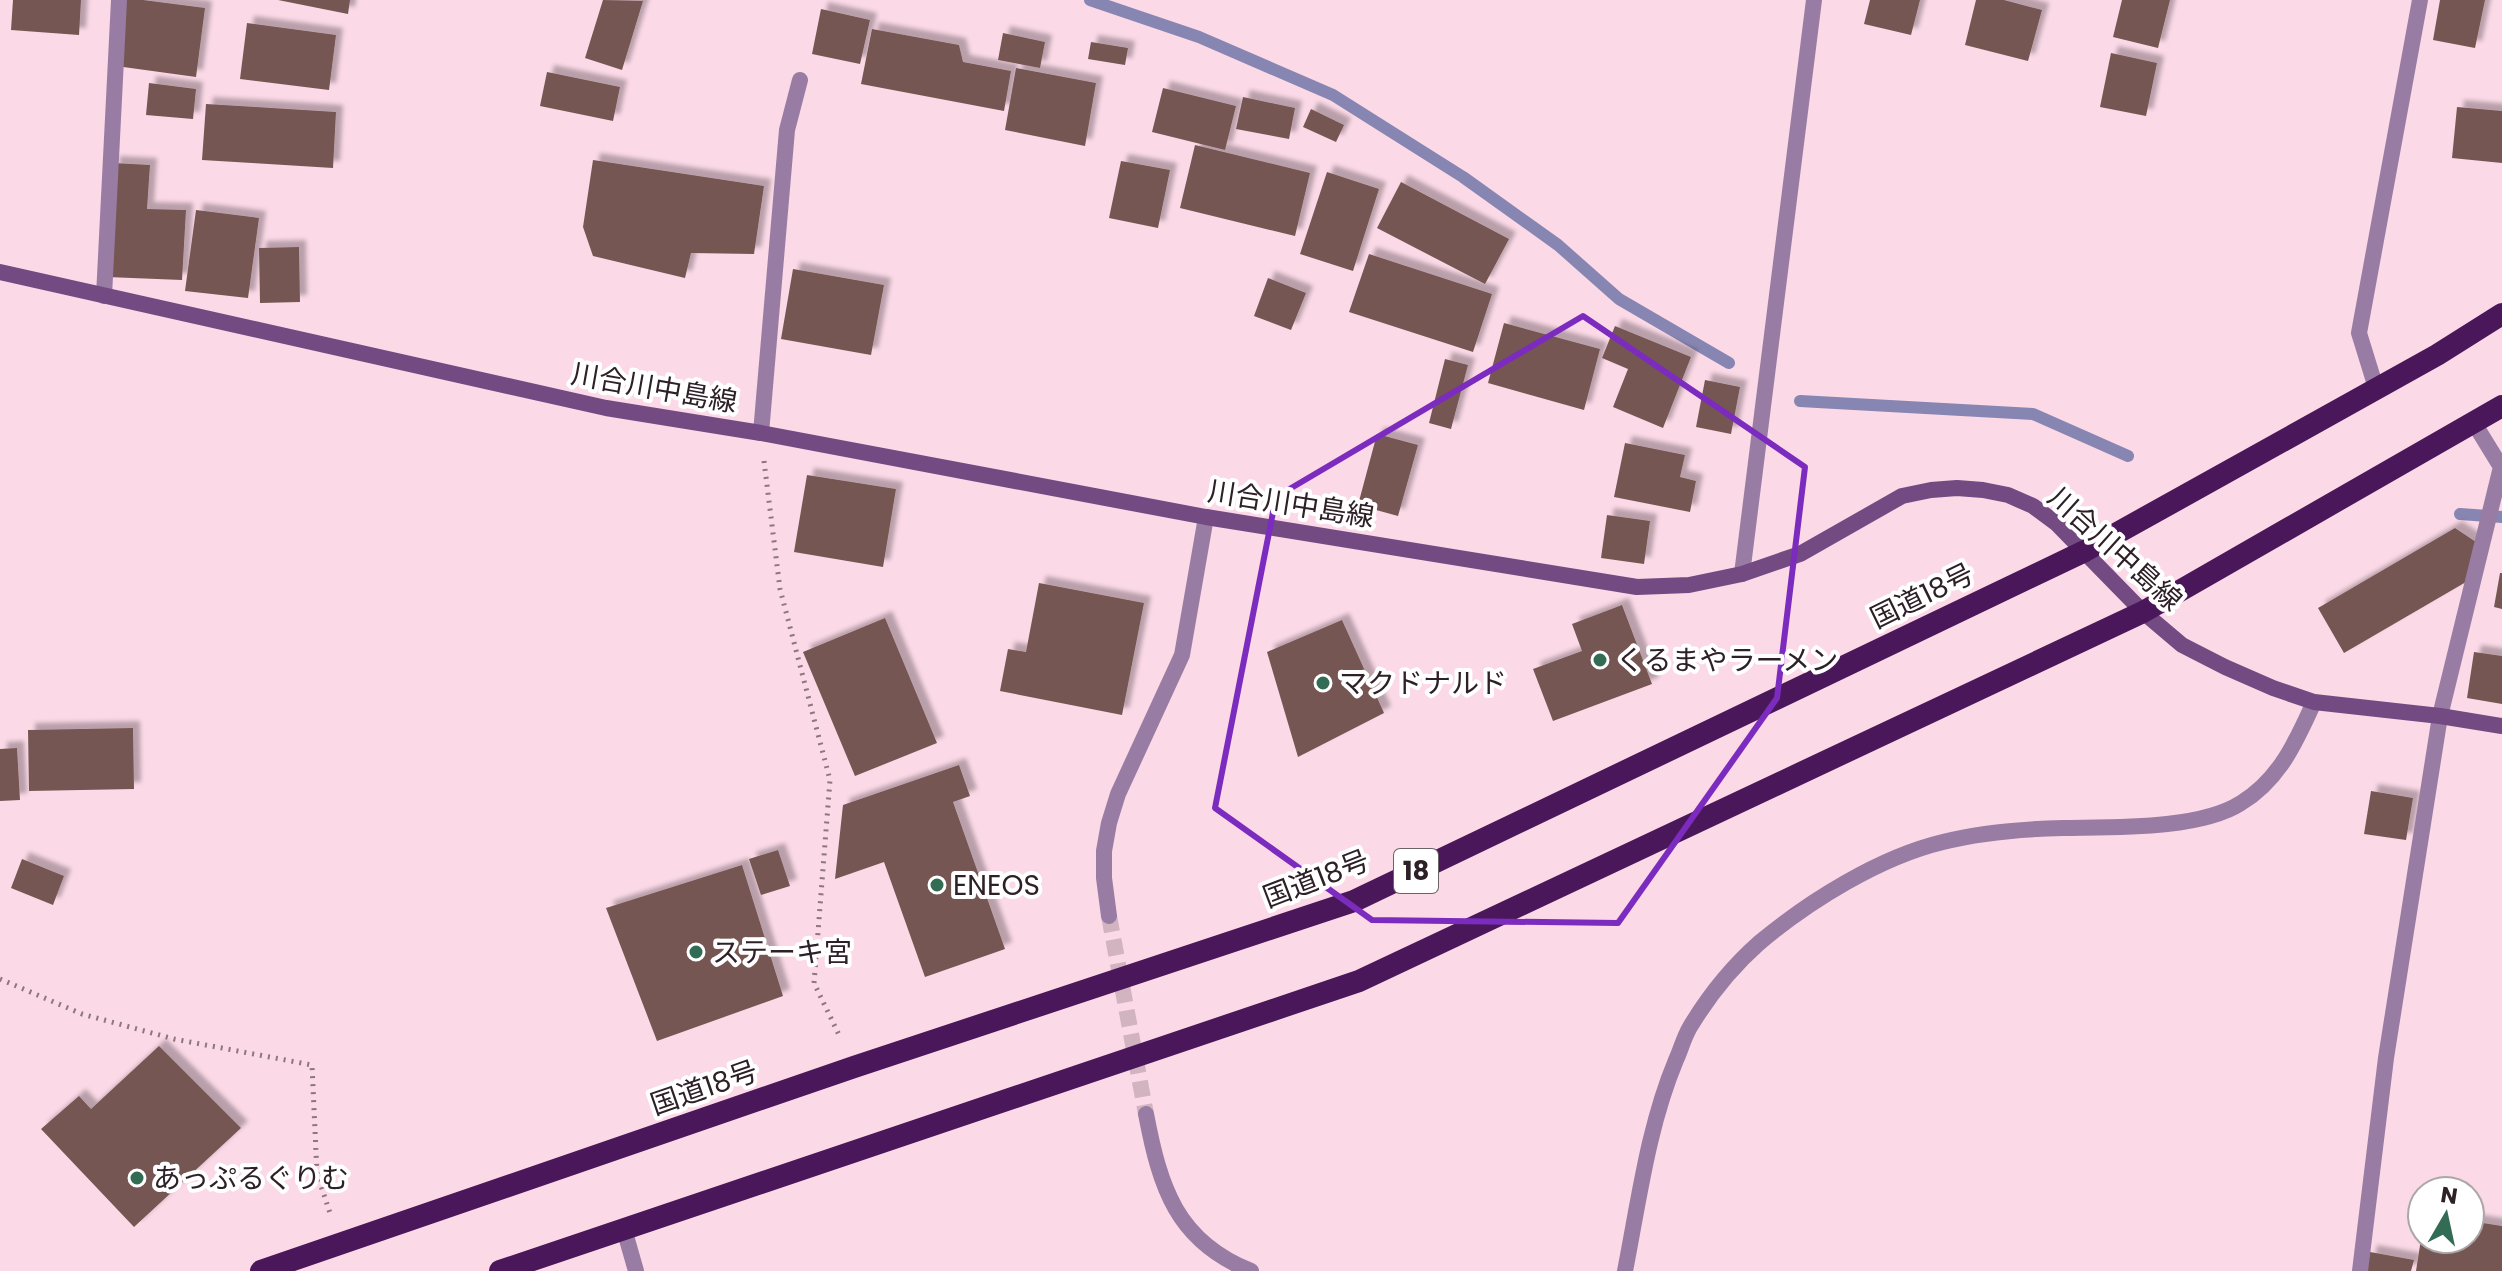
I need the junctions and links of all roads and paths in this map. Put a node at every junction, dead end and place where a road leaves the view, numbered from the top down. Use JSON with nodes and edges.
{"nodes":[{"id":1,"x":119,"y":0,"type":"edge"},
{"id":2,"x":1814,"y":0,"type":"edge"},
{"id":3,"x":2420,"y":0,"type":"edge"},
{"id":4,"x":800,"y":80,"type":"dead end"},
{"id":5,"x":0,"y":272,"type":"edge"},
{"id":6,"x":104,"y":296,"type":"junction"},
{"id":7,"x":2502,"y":314,"type":"edge"},
{"id":8,"x":2376,"y":388,"type":"junction"},
{"id":9,"x":2502,"y":406,"type":"edge"},
{"id":10,"x":2474,"y":423,"type":"junction"},
{"id":11,"x":761,"y":433,"type":"junction"},
{"id":12,"x":1206,"y":517,"type":"junction"},
{"id":13,"x":2085,"y":551,"type":"junction"},
{"id":14,"x":1742,"y":574,"type":"junction"},
{"id":15,"x":2143,"y":612,"type":"junction"},
{"id":16,"x":2314,"y":702,"type":"junction"},
{"id":17,"x":2440,"y":716,"type":"junction"},
{"id":18,"x":2502,"y":726,"type":"edge"},
{"id":19,"x":1109,"y":916,"type":"tunnel mouth"},
{"id":20,"x":0,"y":979,"type":"edge"},
{"id":21,"x":854,"y":1067,"type":"junction"},
{"id":22,"x":1146,"y":1114,"type":"tunnel mouth"},
{"id":23,"x":624,"y":1229,"type":"junction"},
{"id":24,"x":340,"y":1245,"type":"junction"},
{"id":25,"x":261,"y":1271,"type":"edge"},
{"id":26,"x":500,"y":1271,"type":"edge"},
{"id":27,"x":636,"y":1271,"type":"edge"},
{"id":28,"x":1251,"y":1271,"type":"edge"},
{"id":29,"x":1625,"y":1271,"type":"edge"},
{"id":30,"x":2360,"y":1271,"type":"edge"}],
"edges":[{"from":1,"to":6,"type":"street"},
{"from":2,"to":14,"type":"street"},
{"from":3,"to":8,"type":"street"},
{"from":4,"to":11,"type":"street"},
{"from":5,"to":6,"type":"main road","name":"川合川中島線"},
{"from":6,"to":11,"type":"main road","name":"川合川中島線"},
{"from":7,"to":8,"type":"highway","name":"国道18号","number":"18"},
{"from":8,"to":13,"type":"highway","name":"国道18号","number":"18"},
{"from":9,"to":10,"type":"highway"},
{"from":10,"to":15,"type":"highway"},
{"from":10,"to":17,"type":"street"},
{"from":11,"to":12,"type":"main road","name":"川合川中島線"},
{"from":11,"to":21,"type":"path"},
{"from":12,"to":14,"type":"main road","name":"川合川中島線"},
{"from":12,"to":19,"type":"street"},
{"from":13,"to":14,"type":"main road","name":"川合川中島線"},
{"from":13,"to":15,"type":"main road","name":"川合川中島線"},
{"from":13,"to":21,"type":"highway","name":"国道18号","number":"18"},
{"from":15,"to":16,"type":"main road","name":"川合川中島線"},
{"from":15,"to":23,"type":"highway"},
{"from":16,"to":17,"type":"main road","name":"川合川中島線"},
{"from":16,"to":29,"type":"street"},
{"from":17,"to":18,"type":"main road","name":"川合川中島線"},
{"from":17,"to":30,"type":"street"},
{"from":20,"to":24,"type":"path"},
{"from":21,"to":24,"type":"highway","name":"国道18号","number":"18"},
{"from":22,"to":28,"type":"street"},
{"from":23,"to":26,"type":"highway"},
{"from":23,"to":27,"type":"street"},
{"from":24,"to":25,"type":"highway","name":"国道18号","number":"18"}]}
